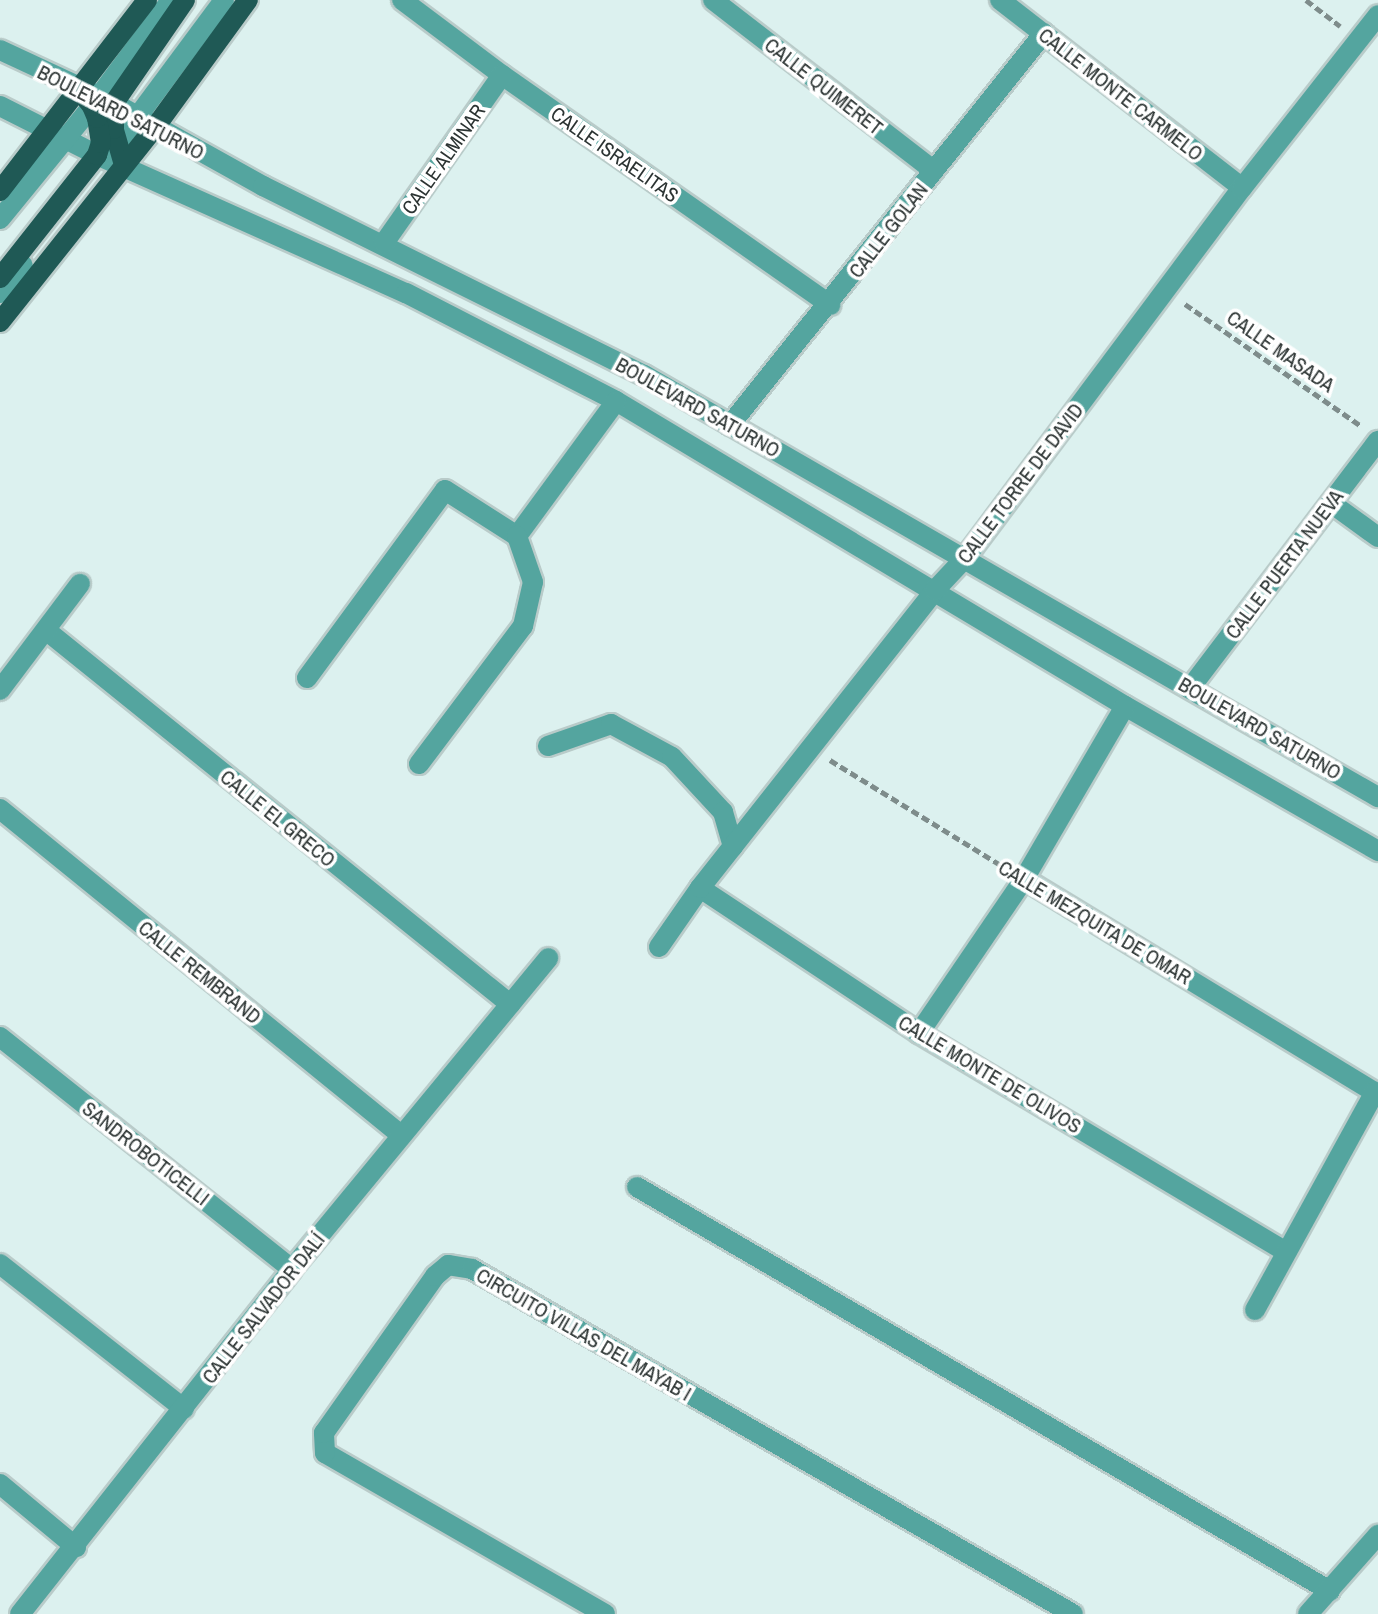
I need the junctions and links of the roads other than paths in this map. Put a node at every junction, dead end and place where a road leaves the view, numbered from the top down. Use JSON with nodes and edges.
{"nodes":[{"id":1,"x":147,"y":0,"type":"edge"},
{"id":2,"x":171,"y":0,"type":"edge"},
{"id":3,"x":185,"y":0,"type":"edge"},
{"id":4,"x":224,"y":0,"type":"edge"},
{"id":5,"x":248,"y":0,"type":"edge"},
{"id":6,"x":402,"y":0,"type":"edge"},
{"id":7,"x":713,"y":0,"type":"edge"},
{"id":8,"x":1000,"y":0,"type":"edge"},
{"id":9,"x":1378,"y":15,"type":"edge"},
{"id":10,"x":1044,"y":33,"type":"junction"},
{"id":11,"x":0,"y":50,"type":"edge"},
{"id":12,"x":502,"y":75,"type":"junction"},
{"id":13,"x":78,"y":89,"type":"junction"},
{"id":14,"x":102,"y":102,"type":"junction"},
{"id":15,"x":0,"y":106,"type":"edge"},
{"id":16,"x":147,"y":121,"type":"junction"},
{"id":17,"x":55,"y":133,"type":"junction"},
{"id":18,"x":111,"y":156,"type":"junction"},
{"id":19,"x":934,"y":171,"type":"junction"},
{"id":20,"x":1242,"y":188,"type":"junction"},
{"id":21,"x":0,"y":191,"type":"edge"},
{"id":22,"x":0,"y":219,"type":"edge"},
{"id":23,"x":384,"y":243,"type":"junction"},
{"id":24,"x":0,"y":278,"type":"edge"},
{"id":25,"x":0,"y":293,"type":"edge"},
{"id":26,"x":830,"y":305,"type":"junction"},
{"id":27,"x":0,"y":322,"type":"edge"},
{"id":28,"x":616,"y":401,"type":"junction"},
{"id":29,"x":730,"y":425,"type":"junction"},
{"id":30,"x":1372,"y":435,"type":"edge"},
{"id":31,"x":1331,"y":503,"type":"junction"},
{"id":32,"x":517,"y":536,"type":"junction"},
{"id":33,"x":1378,"y":537,"type":"edge"},
{"id":34,"x":965,"y":558,"type":"junction"},
{"id":35,"x":80,"y":584,"type":"dead end"},
{"id":36,"x":935,"y":590,"type":"junction"},
{"id":37,"x":47,"y":631,"type":"junction"},
{"id":38,"x":307,"y":678,"type":"dead end"},
{"id":39,"x":1191,"y":687,"type":"junction"},
{"id":40,"x":0,"y":690,"type":"edge"},
{"id":41,"x":1125,"y":706,"type":"junction"},
{"id":42,"x":548,"y":746,"type":"dead end"},
{"id":43,"x":419,"y":764,"type":"dead end"},
{"id":44,"x":1378,"y":797,"type":"edge"},
{"id":45,"x":0,"y":809,"type":"edge"},
{"id":46,"x":733,"y":847,"type":"junction"},
{"id":47,"x":1378,"y":851,"type":"edge"},
{"id":48,"x":1024,"y":879,"type":"junction"},
{"id":49,"x":700,"y":888,"type":"junction"},
{"id":50,"x":659,"y":947,"type":"dead end"},
{"id":51,"x":548,"y":958,"type":"dead end"},
{"id":52,"x":510,"y":1004,"type":"junction"},
{"id":53,"x":919,"y":1033,"type":"junction"},
{"id":54,"x":0,"y":1037,"type":"edge"},
{"id":55,"x":1377,"y":1093,"type":"edge"},
{"id":56,"x":401,"y":1135,"type":"junction"},
{"id":57,"x":637,"y":1187,"type":"dead end"},
{"id":58,"x":1285,"y":1251,"type":"junction"},
{"id":59,"x":0,"y":1264,"type":"edge"},
{"id":60,"x":292,"y":1269,"type":"junction"},
{"id":61,"x":1255,"y":1310,"type":"dead end"},
{"id":62,"x":184,"y":1409,"type":"junction"},
{"id":63,"x":0,"y":1484,"type":"edge"},
{"id":64,"x":1378,"y":1535,"type":"edge"},
{"id":65,"x":76,"y":1547,"type":"junction"},
{"id":66,"x":1330,"y":1591,"type":"junction"},
{"id":67,"x":20,"y":1614,"type":"edge"},
{"id":68,"x":605,"y":1614,"type":"edge"},
{"id":69,"x":1073,"y":1614,"type":"edge"},
{"id":70,"x":1308,"y":1614,"type":"edge"}],
"edges":[{"from":1,"to":13,"type":"main road"},
{"from":2,"to":14,"type":"street"},
{"from":3,"to":14,"type":"main road"},
{"from":4,"to":16,"type":"street"},
{"from":5,"to":16,"type":"main road"},
{"from":6,"to":12,"type":"street","name":"CALLE ISRAELITAS"},
{"from":7,"to":19,"type":"street","name":"CALLE QUIMERET"},
{"from":8,"to":10,"type":"street","name":"CALLE MONTE CARMELO"},
{"from":9,"to":20,"type":"street","name":"CALLE TORRE DE DAVID"},
{"from":10,"to":19,"type":"street","name":"CALLE GOLAN"},
{"from":10,"to":20,"type":"street","name":"CALLE MONTE CARMELO"},
{"from":11,"to":13,"type":"street","name":"BOULEVARD SATURNO"},
{"from":12,"to":23,"type":"street","name":"CALLE ALMINAR"},
{"from":12,"to":26,"type":"street","name":"CALLE ISRAELITAS"},
{"from":13,"to":14,"type":"main road"},
{"from":13,"to":17,"type":"main road"},
{"from":14,"to":16,"type":"street","name":"BOULEVARD SATURNO"},
{"from":14,"to":17,"type":"street"},
{"from":14,"to":18,"type":"main road"},
{"from":15,"to":17,"type":"street","name":"BOULEVARD SATURNO"},
{"from":16,"to":18,"type":"main road"},
{"from":16,"to":23,"type":"street","name":"BOULEVARD SATURNO"},
{"from":17,"to":18,"type":"street","name":"BOULEVARD SATURNO"},
{"from":17,"to":21,"type":"main road"},
{"from":17,"to":22,"type":"street"},
{"from":18,"to":24,"type":"main road"},
{"from":18,"to":25,"type":"street"},
{"from":18,"to":27,"type":"main road"},
{"from":18,"to":28,"type":"street","name":"BOULEVARD SATURNO"},
{"from":19,"to":26,"type":"street","name":"CALLE GOLAN"},
{"from":20,"to":34,"type":"street","name":"CALLE TORRE DE DAVID"},
{"from":23,"to":29,"type":"street","name":"BOULEVARD SATURNO"},
{"from":26,"to":29,"type":"street","name":"CALLE GOLAN"},
{"from":28,"to":32,"type":"street"},
{"from":28,"to":36,"type":"street","name":"BOULEVARD SATURNO"},
{"from":29,"to":34,"type":"street","name":"BOULEVARD SATURNO"},
{"from":30,"to":31,"type":"street","name":"CALLE PUERTA NUEVA"},
{"from":31,"to":33,"type":"street"},
{"from":31,"to":39,"type":"street","name":"CALLE PUERTA NUEVA"},
{"from":32,"to":38,"type":"street"},
{"from":32,"to":43,"type":"street"},
{"from":34,"to":36,"type":"street","name":"CALLE TORRE DE DAVID"},
{"from":34,"to":39,"type":"street","name":"BOULEVARD SATURNO"},
{"from":35,"to":37,"type":"street"},
{"from":36,"to":41,"type":"street","name":"BOULEVARD SATURNO"},
{"from":36,"to":46,"type":"street","name":"CALLE TORRE DE DAVID"},
{"from":37,"to":40,"type":"street"},
{"from":37,"to":52,"type":"street","name":"CALLE EL GRECO"},
{"from":39,"to":44,"type":"street","name":"BOULEVARD SATURNO"},
{"from":41,"to":47,"type":"street","name":"BOULEVARD SATURNO"},
{"from":41,"to":48,"type":"street"},
{"from":42,"to":46,"type":"street"},
{"from":45,"to":56,"type":"street","name":"CALLE REMBRAND"},
{"from":46,"to":49,"type":"street","name":"CALLE TORRE DE DAVID"},
{"from":48,"to":53,"type":"street"},
{"from":48,"to":55,"type":"street","name":"CALLE MEZQUITA DE OMAR"},
{"from":49,"to":50,"type":"street","name":"CALLE TORRE DE DAVID"},
{"from":49,"to":53,"type":"street","name":"CALLE MONTE DE OLIVOS"},
{"from":51,"to":52,"type":"street","name":"CALLE SALVADOR DALÍ"},
{"from":52,"to":56,"type":"street","name":"CALLE SALVADOR DALÍ"},
{"from":53,"to":58,"type":"street","name":"CALLE MONTE DE OLIVOS"},
{"from":54,"to":60,"type":"street","name":"SANDROBOTICELLI"},
{"from":55,"to":58,"type":"street"},
{"from":56,"to":60,"type":"street","name":"CALLE SALVADOR DALÍ"},
{"from":57,"to":66,"type":"street"},
{"from":58,"to":61,"type":"street"},
{"from":59,"to":62,"type":"street"},
{"from":60,"to":62,"type":"street","name":"CALLE SALVADOR DALÍ"},
{"from":62,"to":65,"type":"street","name":"CALLE SALVADOR DALÍ"},
{"from":63,"to":65,"type":"street"},
{"from":64,"to":66,"type":"street"},
{"from":65,"to":67,"type":"street","name":"CALLE SALVADOR DALÍ"},
{"from":66,"to":70,"type":"street"},
{"from":68,"to":69,"type":"street","name":"CIRCUITO VILLAS DEL MAYAB I"}]}
